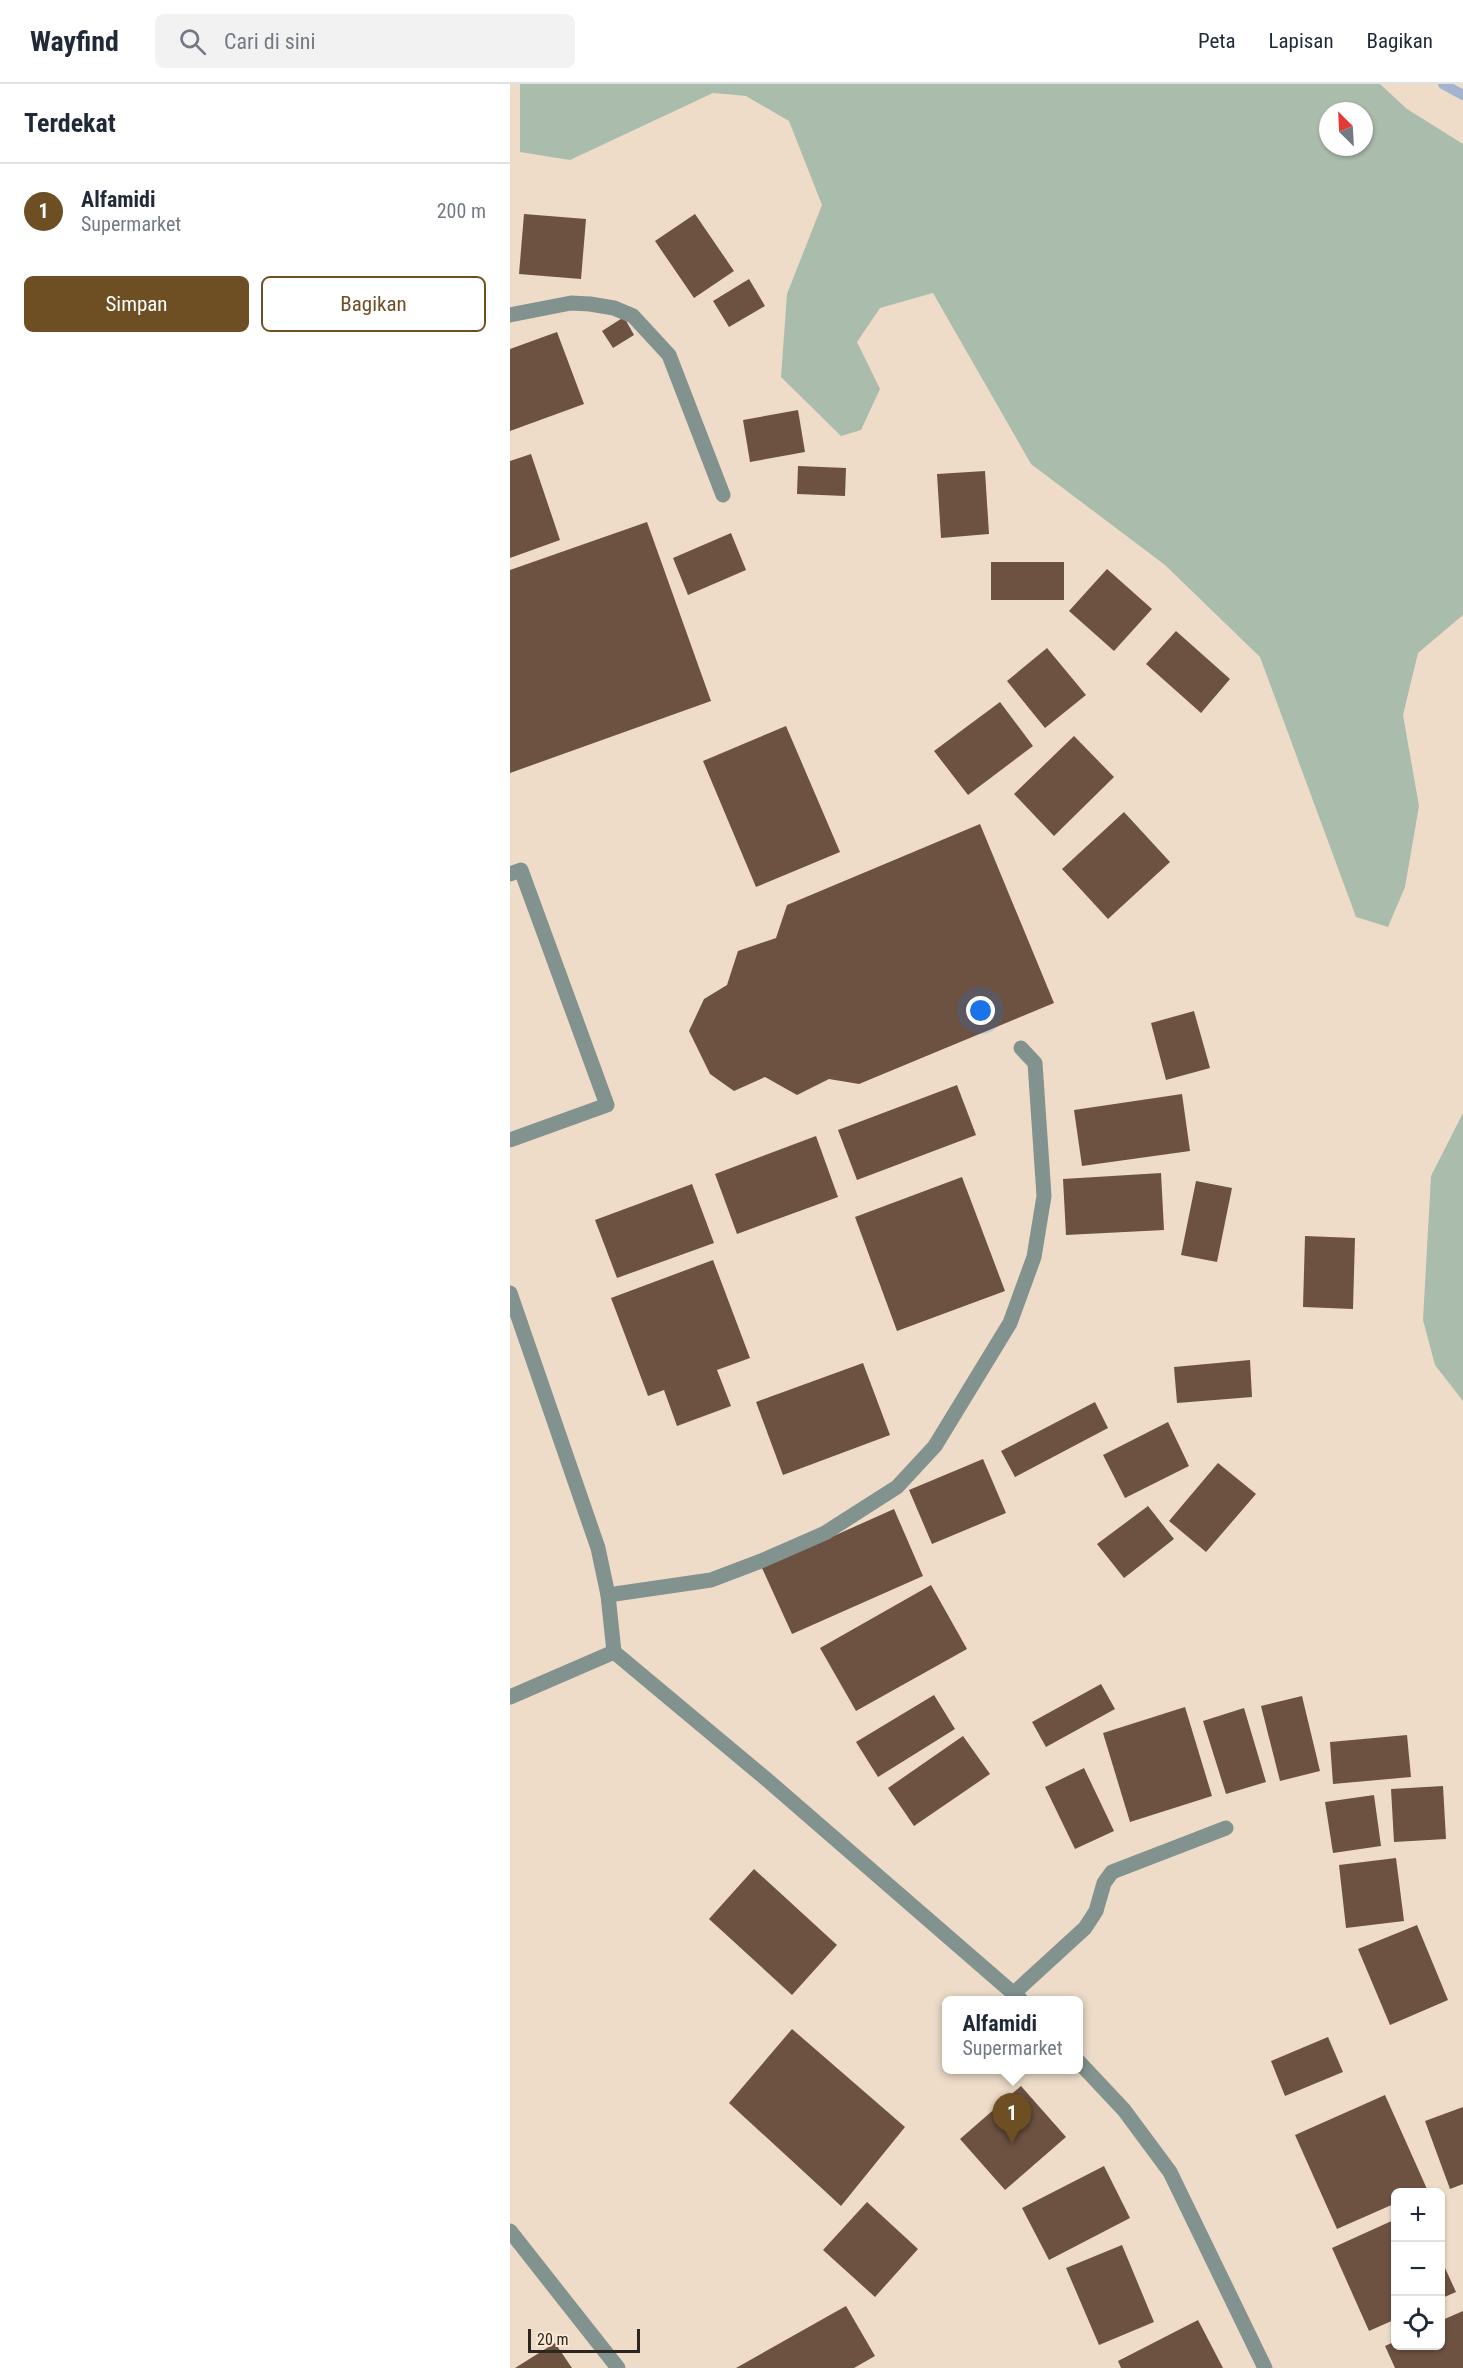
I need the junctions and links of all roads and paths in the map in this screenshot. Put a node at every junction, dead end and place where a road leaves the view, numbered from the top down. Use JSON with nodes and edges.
{"nodes":[{"id":1,"x":510,"y":315,"type":"edge"},
{"id":2,"x":723,"y":495,"type":"dead end"},
{"id":3,"x":510,"y":874,"type":"edge"},
{"id":4,"x":1021,"y":1048,"type":"dead end"},
{"id":5,"x":510,"y":1140,"type":"edge"},
{"id":6,"x":510,"y":1293,"type":"edge"},
{"id":7,"x":608,"y":1595,"type":"junction"},
{"id":8,"x":614,"y":1652,"type":"junction"},
{"id":9,"x":510,"y":1697,"type":"edge"},
{"id":10,"x":1226,"y":1828,"type":"dead end"},
{"id":11,"x":1016,"y":1996,"type":"edge"},
{"id":12,"x":1018,"y":1996,"type":"edge"},
{"id":13,"x":1083,"y":2066,"type":"edge"},
{"id":14,"x":510,"y":2231,"type":"edge"},
{"id":15,"x":618,"y":2368,"type":"edge"},
{"id":16,"x":1266,"y":2368,"type":"edge"}],
"edges":[{"from":1,"to":2,"type":"street"},
{"from":3,"to":5,"type":"street"},
{"from":4,"to":7,"type":"street"},
{"from":6,"to":7,"type":"street"},
{"from":7,"to":8,"type":"street"},
{"from":8,"to":9,"type":"street"},
{"from":8,"to":11,"type":"street"},
{"from":10,"to":12,"type":"street"},
{"from":13,"to":16,"type":"street"},
{"from":14,"to":15,"type":"street"}]}
